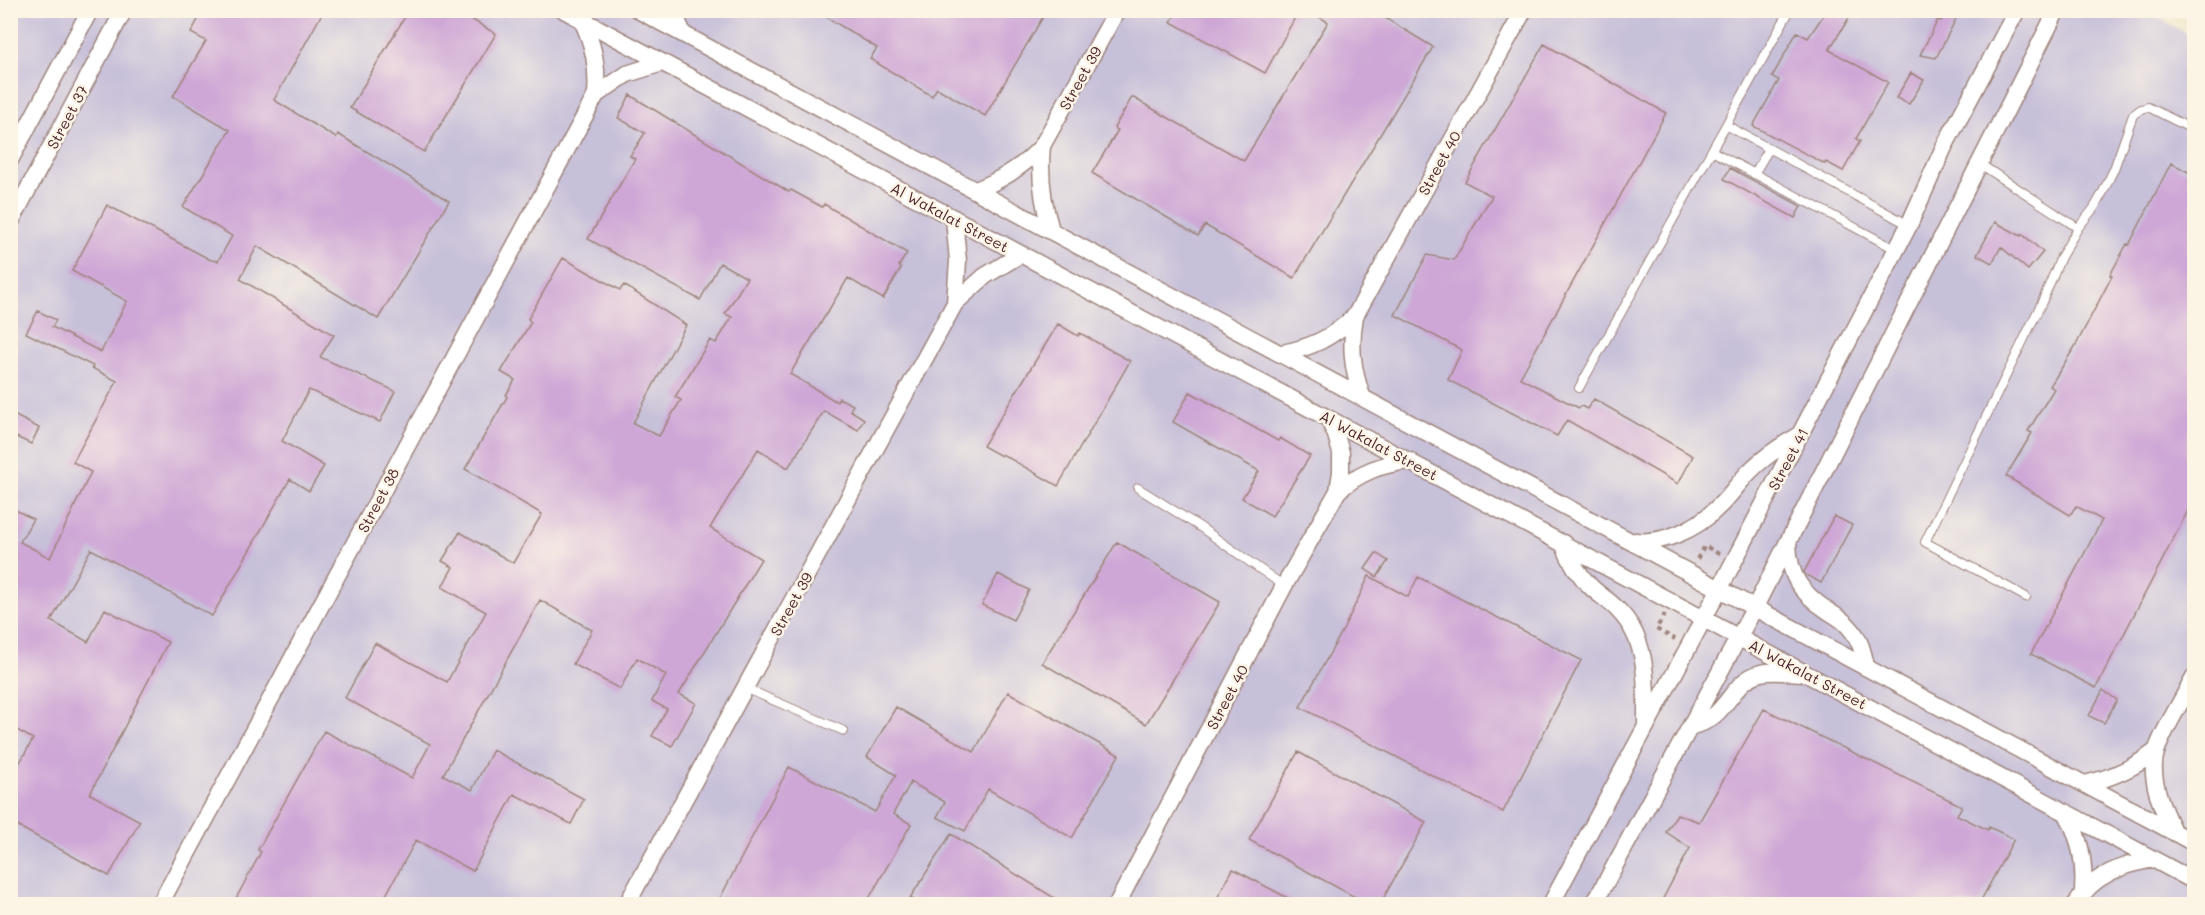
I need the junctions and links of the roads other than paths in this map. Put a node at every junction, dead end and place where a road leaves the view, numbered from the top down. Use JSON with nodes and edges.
{"nodes":[{"id":1,"x":90,"y":10,"type":"edge"},
{"id":2,"x":124,"y":10,"type":"edge"},
{"id":3,"x":564,"y":10,"type":"edge"},
{"id":4,"x":638,"y":10,"type":"edge"},
{"id":5,"x":673,"y":10,"type":"edge"},
{"id":6,"x":1117,"y":10,"type":"edge"},
{"id":7,"x":1524,"y":10,"type":"edge"},
{"id":8,"x":1790,"y":10,"type":"edge"},
{"id":9,"x":2017,"y":10,"type":"edge"},
{"id":10,"x":2057,"y":10,"type":"edge"},
{"id":11,"x":582,"y":20,"type":"junction"},
{"id":12,"x":683,"y":34,"type":"junction"},
{"id":13,"x":662,"y":63,"type":"junction"},
{"id":14,"x":596,"y":95,"type":"junction"},
{"id":15,"x":1726,"y":125,"type":"junction"},
{"id":16,"x":2194,"y":130,"type":"edge"},
{"id":17,"x":1042,"y":146,"type":"junction"},
{"id":18,"x":1769,"y":149,"type":"junction"},
{"id":19,"x":1712,"y":151,"type":"junction"},
{"id":20,"x":10,"y":159,"type":"edge"},
{"id":21,"x":1980,"y":164,"type":"junction"},
{"id":22,"x":1754,"y":174,"type":"junction"},
{"id":23,"x":975,"y":190,"type":"junction"},
{"id":24,"x":954,"y":218,"type":"junction"},
{"id":25,"x":10,"y":223,"type":"edge"},
{"id":26,"x":1909,"y":225,"type":"junction"},
{"id":27,"x":2078,"y":228,"type":"junction"},
{"id":28,"x":1052,"y":230,"type":"junction"},
{"id":29,"x":1896,"y":250,"type":"junction"},
{"id":30,"x":1021,"y":254,"type":"junction"},
{"id":31,"x":955,"y":303,"type":"junction"},
{"id":32,"x":1355,"y":316,"type":"junction"},
{"id":33,"x":1282,"y":353,"type":"junction"},
{"id":34,"x":1579,"y":388,"type":"dead end"},
{"id":35,"x":1362,"y":396,"type":"junction"},
{"id":36,"x":1328,"y":418,"type":"junction"},
{"id":37,"x":1800,"y":434,"type":"junction"},
{"id":38,"x":1410,"y":461,"type":"junction"},
{"id":39,"x":1138,"y":488,"type":"dead end"},
{"id":40,"x":1338,"y":490,"type":"junction"},
{"id":41,"x":1632,"y":541,"type":"junction"},
{"id":42,"x":1788,"y":542,"type":"junction"},
{"id":43,"x":1563,"y":543,"type":"junction"},
{"id":44,"x":1284,"y":586,"type":"junction"},
{"id":45,"x":1720,"y":588,"type":"junction"},
{"id":46,"x":2026,"y":597,"type":"dead end"},
{"id":47,"x":1755,"y":607,"type":"junction"},
{"id":48,"x":1704,"y":618,"type":"junction"},
{"id":49,"x":1739,"y":637,"type":"junction"},
{"id":50,"x":1866,"y":666,"type":"junction"},
{"id":51,"x":1808,"y":674,"type":"junction"},
{"id":52,"x":2194,"y":678,"type":"edge"},
{"id":53,"x":745,"y":688,"type":"junction"},
{"id":54,"x":1691,"y":726,"type":"junction"},
{"id":55,"x":1646,"y":728,"type":"junction"},
{"id":56,"x":844,"y":731,"type":"dead end"},
{"id":57,"x":2156,"y":751,"type":"junction"},
{"id":58,"x":2085,"y":784,"type":"junction"},
{"id":59,"x":2066,"y":811,"type":"junction"},
{"id":60,"x":2173,"y":831,"type":"junction"},
{"id":61,"x":2194,"y":843,"type":"edge"},
{"id":62,"x":2154,"y":859,"type":"junction"},
{"id":63,"x":2194,"y":880,"type":"edge"},
{"id":64,"x":2080,"y":898,"type":"edge"},
{"id":65,"x":159,"y":904,"type":"edge"},
{"id":66,"x":627,"y":904,"type":"edge"},
{"id":67,"x":1117,"y":904,"type":"edge"},
{"id":68,"x":1551,"y":904,"type":"edge"},
{"id":69,"x":1594,"y":904,"type":"edge"}],
"edges":[{"from":1,"to":20,"type":"street","name":"Street 37"},
{"from":2,"to":25,"type":"street","name":"Street 37"},
{"from":3,"to":11,"type":"street","name":"Al Wakalat Street"},
{"from":4,"to":12,"type":"street"},
{"from":5,"to":12,"type":"street"},
{"from":6,"to":17,"type":"street","name":"Street 39"},
{"from":7,"to":32,"type":"street","name":"Street 40"},
{"from":8,"to":15,"type":"lane"},
{"from":9,"to":26,"type":"street","name":"Street 41"},
{"from":10,"to":21,"type":"street"},
{"from":11,"to":13,"type":"street","name":"Al Wakalat Street"},
{"from":11,"to":14,"type":"street","name":"Street 38"},
{"from":12,"to":23,"type":"street"},
{"from":13,"to":14,"type":"street","name":"Street 38"},
{"from":13,"to":24,"type":"street","name":"Al Wakalat Street"},
{"from":14,"to":65,"type":"street","name":"Street 38"},
{"from":15,"to":18,"type":"lane"},
{"from":15,"to":19,"type":"lane"},
{"from":16,"to":27,"type":"lane"},
{"from":17,"to":23,"type":"street","name":"Street 39"},
{"from":17,"to":28,"type":"street","name":"Street 39"},
{"from":18,"to":22,"type":"lane"},
{"from":18,"to":26,"type":"lane"},
{"from":19,"to":22,"type":"lane"},
{"from":19,"to":34,"type":"lane"},
{"from":21,"to":27,"type":"lane"},
{"from":21,"to":42,"type":"street"},
{"from":22,"to":29,"type":"lane"},
{"from":23,"to":28,"type":"street"},
{"from":24,"to":30,"type":"street","name":"Al Wakalat Street"},
{"from":24,"to":31,"type":"street","name":"Street 39"},
{"from":26,"to":29,"type":"street","name":"Street 41"},
{"from":27,"to":46,"type":"lane"},
{"from":28,"to":33,"type":"street"},
{"from":29,"to":37,"type":"street","name":"Street 41"},
{"from":30,"to":31,"type":"street","name":"Street 39"},
{"from":30,"to":36,"type":"street","name":"Al Wakalat Street"},
{"from":31,"to":53,"type":"street","name":"Street 39"},
{"from":32,"to":33,"type":"street","name":"Street 40"},
{"from":32,"to":35,"type":"street","name":"Street 40"},
{"from":33,"to":35,"type":"street"},
{"from":35,"to":41,"type":"street"},
{"from":36,"to":38,"type":"street","name":"Al Wakalat Street"},
{"from":36,"to":40,"type":"street","name":"Street 40"},
{"from":37,"to":41,"type":"street"},
{"from":37,"to":45,"type":"street","name":"Street 41"},
{"from":38,"to":40,"type":"street","name":"Street 40"},
{"from":38,"to":43,"type":"street","name":"Al Wakalat Street"},
{"from":39,"to":44,"type":"lane"},
{"from":40,"to":44,"type":"street","name":"Street 40"},
{"from":41,"to":45,"type":"street"},
{"from":42,"to":47,"type":"street"},
{"from":42,"to":50,"type":"street"},
{"from":43,"to":48,"type":"street","name":"Al Wakalat Street"},
{"from":43,"to":55,"type":"street"},
{"from":44,"to":67,"type":"street","name":"Street 40"},
{"from":45,"to":47,"type":"street"},
{"from":45,"to":48,"type":"street","name":"Street 41"},
{"from":47,"to":49,"type":"street"},
{"from":47,"to":50,"type":"street"},
{"from":48,"to":49,"type":"street","name":"Al Wakalat Street"},
{"from":48,"to":55,"type":"street","name":"Street 41"},
{"from":49,"to":51,"type":"street","name":"Al Wakalat Street"},
{"from":49,"to":54,"type":"street"},
{"from":50,"to":58,"type":"street"},
{"from":51,"to":54,"type":"street"},
{"from":51,"to":59,"type":"street","name":"Al Wakalat Street"},
{"from":52,"to":57,"type":"street"},
{"from":53,"to":56,"type":"lane"},
{"from":53,"to":66,"type":"street","name":"Street 39"},
{"from":54,"to":69,"type":"street"},
{"from":55,"to":68,"type":"street","name":"Street 41"},
{"from":57,"to":58,"type":"street"},
{"from":57,"to":60,"type":"street"},
{"from":58,"to":60,"type":"street"},
{"from":59,"to":62,"type":"street","name":"Al Wakalat Street"},
{"from":59,"to":64,"type":"street"},
{"from":60,"to":61,"type":"street"},
{"from":62,"to":63,"type":"street","name":"Al Wakalat Street"},
{"from":62,"to":64,"type":"street"}]}
